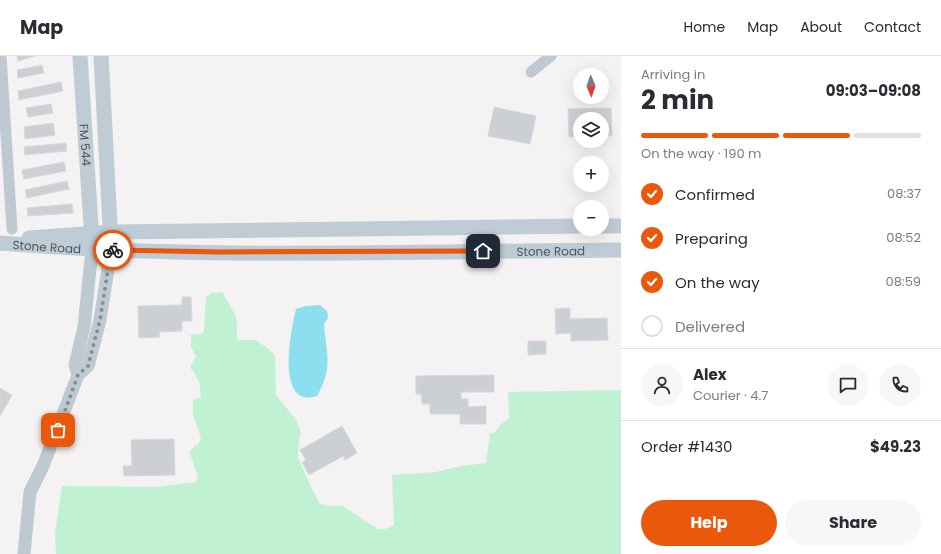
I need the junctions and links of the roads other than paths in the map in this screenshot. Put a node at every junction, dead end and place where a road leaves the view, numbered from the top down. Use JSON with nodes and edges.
{"nodes":[{"id":1,"x":1,"y":56,"type":"edge"},
{"id":2,"x":80,"y":56,"type":"edge"},
{"id":3,"x":101,"y":56,"type":"edge"},
{"id":4,"x":551,"y":56,"type":"edge"},
{"id":5,"x":530,"y":72,"type":"dead end"},
{"id":6,"x":573,"y":226,"type":"edge"},
{"id":7,"x":609,"y":226,"type":"edge"},
{"id":8,"x":621,"y":226,"type":"edge"},
{"id":9,"x":12,"y":229,"type":"dead end"},
{"id":10,"x":287,"y":230,"type":"junction"},
{"id":11,"x":112,"y":232,"type":"junction"},
{"id":12,"x":92,"y":233,"type":"junction"},
{"id":13,"x":0,"y":242,"type":"edge"},
{"id":14,"x":92,"y":250,"type":"junction"},
{"id":15,"x":111,"y":250,"type":"junction"},
{"id":16,"x":621,"y":250,"type":"edge"},
{"id":17,"x":287,"y":252,"type":"junction"},
{"id":18,"x":78,"y":375,"type":"junction"},
{"id":19,"x":24,"y":554,"type":"edge"}],
"edges":[{"from":1,"to":9,"type":"street"},
{"from":2,"to":12,"type":"main road","name":"FM 544"},
{"from":3,"to":11,"type":"main road","name":"FM 544"},
{"from":4,"to":5,"type":"street"},
{"from":6,"to":10,"type":"main road","name":"Stone Road"},
{"from":7,"to":8,"type":"main road"},
{"from":10,"to":11,"type":"main road","name":"Stone Road"},
{"from":10,"to":17,"type":"main road"},
{"from":11,"to":12,"type":"main road","name":"Stone Road"},
{"from":11,"to":15,"type":"main road","name":"FM 544"},
{"from":12,"to":13,"type":"main road","name":"Stone Road"},
{"from":12,"to":14,"type":"main road","name":"FM 544"},
{"from":13,"to":14,"type":"main road","name":"Stone Road"},
{"from":14,"to":15,"type":"main road","name":"Stone Road"},
{"from":14,"to":18,"type":"street"},
{"from":15,"to":17,"type":"main road","name":"Stone Road"},
{"from":15,"to":18,"type":"street"},
{"from":16,"to":17,"type":"main road","name":"Stone Road"},
{"from":18,"to":19,"type":"street"}]}
